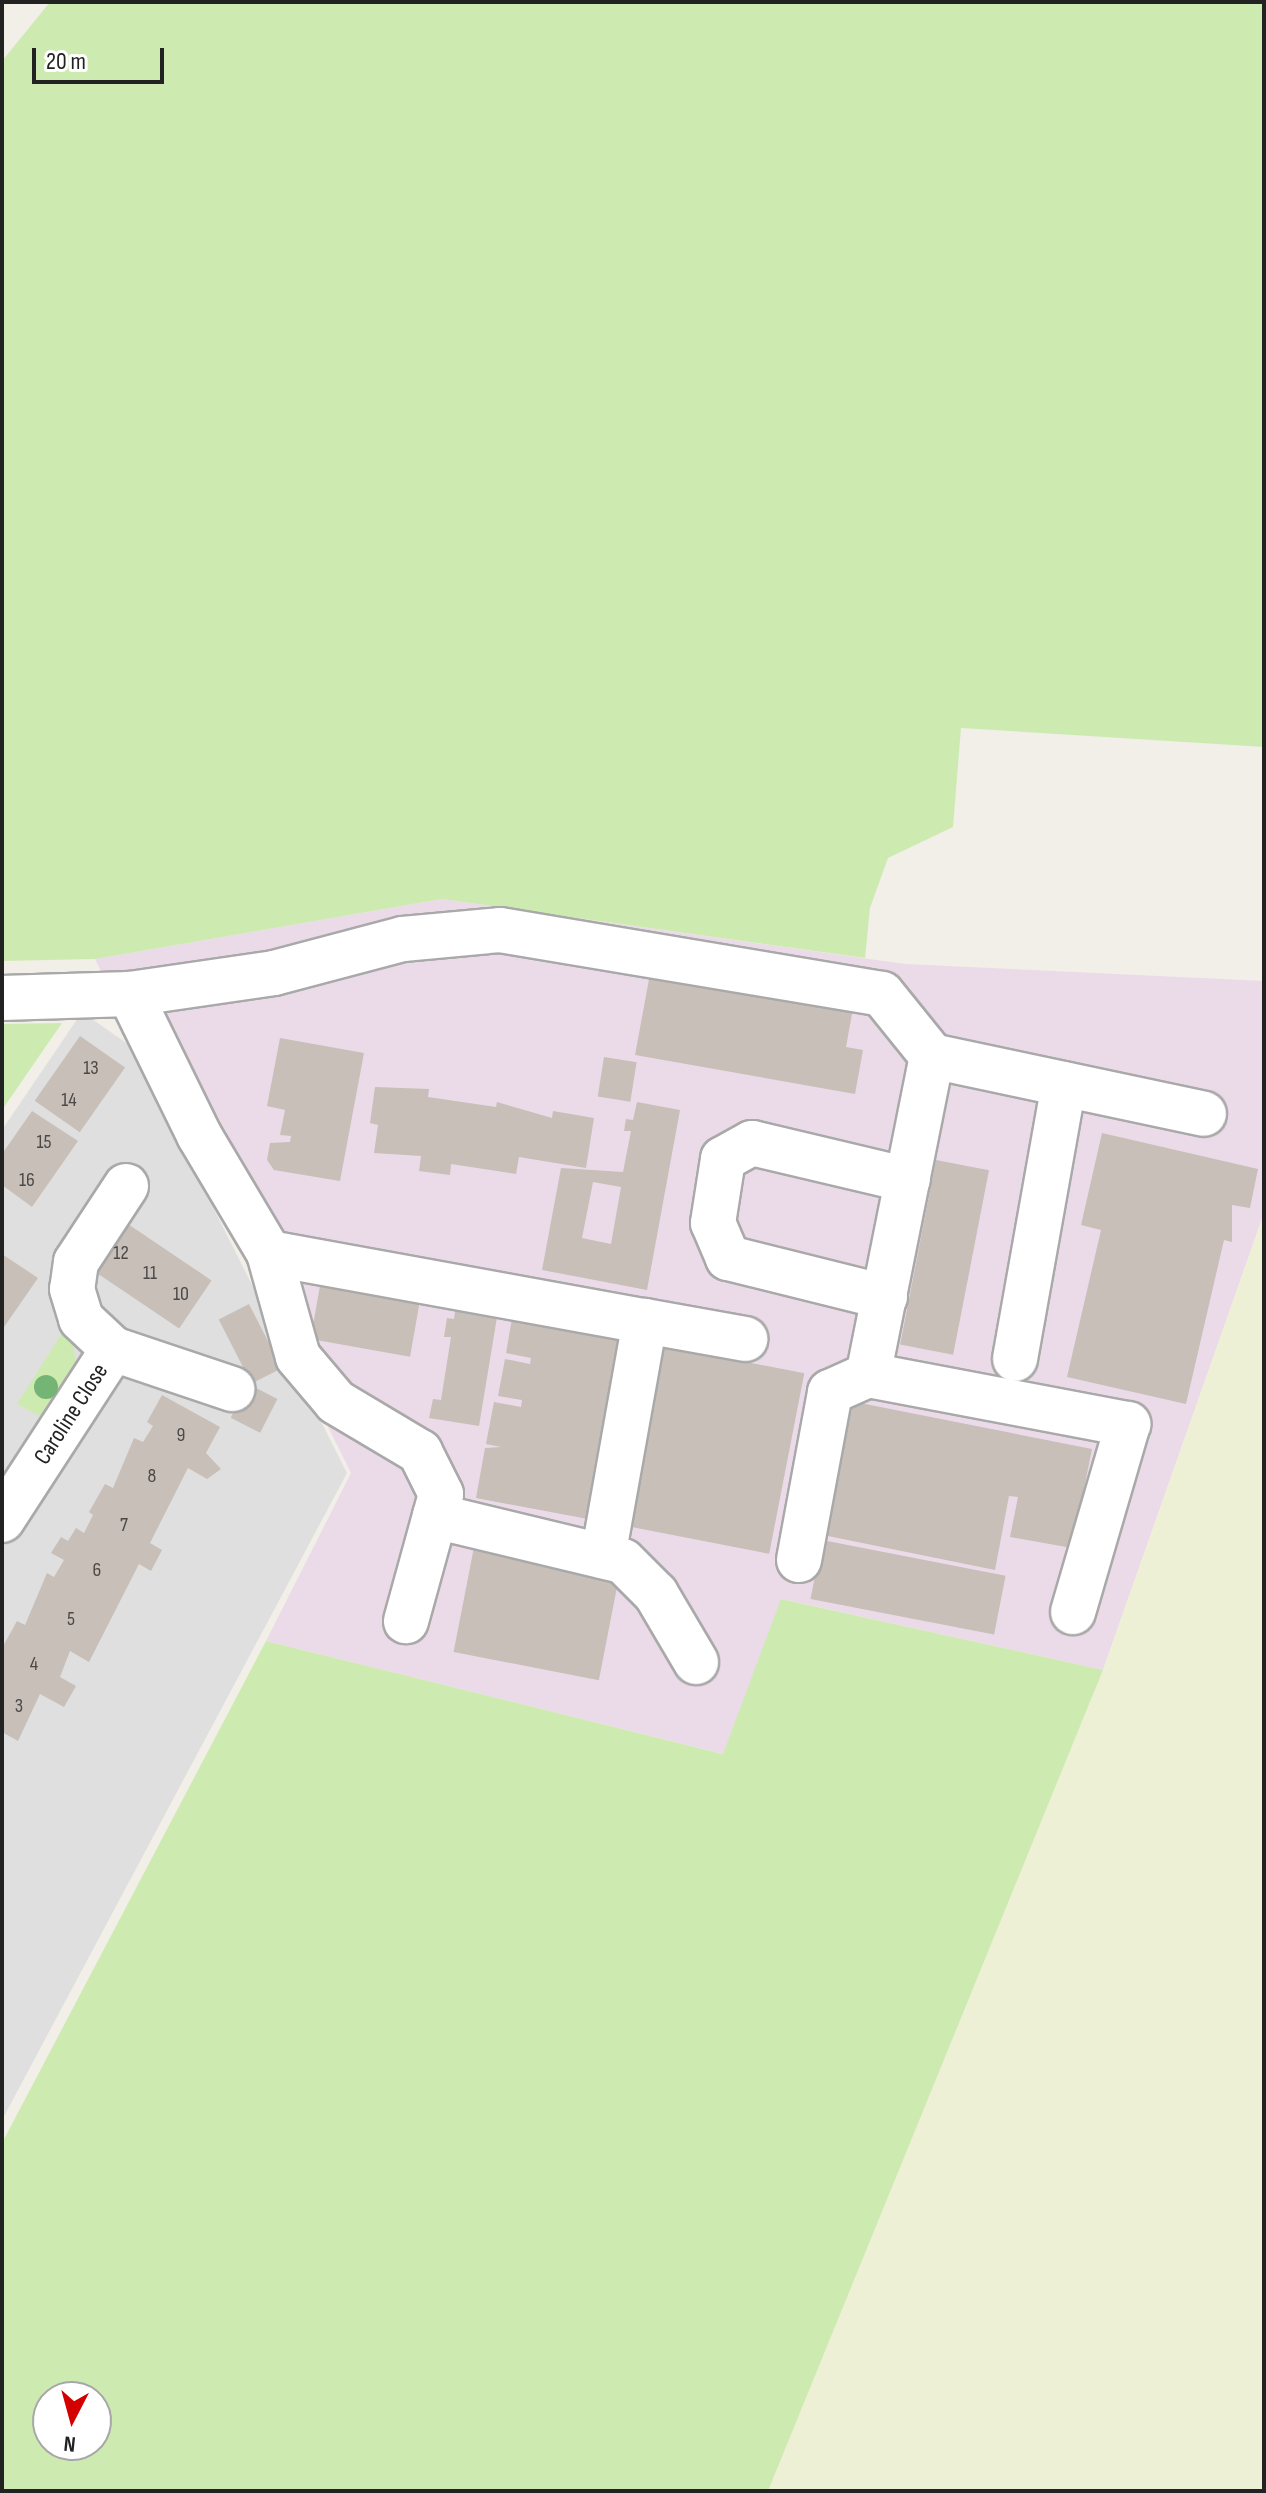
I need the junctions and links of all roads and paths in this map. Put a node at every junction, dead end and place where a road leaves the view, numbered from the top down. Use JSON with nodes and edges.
{"nodes":[{"id":1,"x":130,"y":994,"type":"junction"},
{"id":2,"x":2,"y":998,"type":"edge"},
{"id":3,"x":932,"y":1056,"type":"junction"},
{"id":4,"x":1064,"y":1084,"type":"junction"},
{"id":5,"x":1204,"y":1114,"type":"dead end"},
{"id":6,"x":908,"y":1180,"type":"junction"},
{"id":7,"x":126,"y":1186,"type":"dead end"},
{"id":8,"x":269,"y":1253,"type":"junction"},
{"id":9,"x":885,"y":1297,"type":"junction"},
{"id":10,"x":645,"y":1321,"type":"junction"},
{"id":11,"x":745,"y":1339,"type":"dead end"},
{"id":12,"x":113,"y":1349,"type":"junction"},
{"id":13,"x":1015,"y":1359,"type":"dead end"},
{"id":14,"x":868,"y":1375,"type":"junction"},
{"id":15,"x":232,"y":1389,"type":"dead end"},
{"id":16,"x":435,"y":1516,"type":"junction"},
{"id":17,"x":2,"y":1520,"type":"edge"},
{"id":18,"x":603,"y":1556,"type":"junction"},
{"id":19,"x":799,"y":1560,"type":"dead end"},
{"id":20,"x":1073,"y":1612,"type":"dead end"},
{"id":21,"x":406,"y":1621,"type":"dead end"},
{"id":22,"x":696,"y":1662,"type":"dead end"}],
"edges":[{"from":1,"to":2,"type":"street"},
{"from":1,"to":3,"type":"street"},
{"from":1,"to":8,"type":"street"},
{"from":3,"to":4,"type":"street"},
{"from":3,"to":6,"type":"street"},
{"from":4,"to":5,"type":"street"},
{"from":4,"to":13,"type":"street"},
{"from":6,"to":9,"type":"street"},
{"from":6,"to":9,"type":"street"},
{"from":7,"to":12,"type":"street"},
{"from":8,"to":10,"type":"street"},
{"from":8,"to":16,"type":"street"},
{"from":9,"to":14,"type":"street"},
{"from":10,"to":11,"type":"street"},
{"from":10,"to":18,"type":"street"},
{"from":12,"to":15,"type":"street"},
{"from":12,"to":17,"type":"street","name":"Caroline Close"},
{"from":14,"to":19,"type":"street"},
{"from":14,"to":20,"type":"street"},
{"from":16,"to":18,"type":"street"},
{"from":16,"to":21,"type":"street"},
{"from":18,"to":22,"type":"street"}]}
